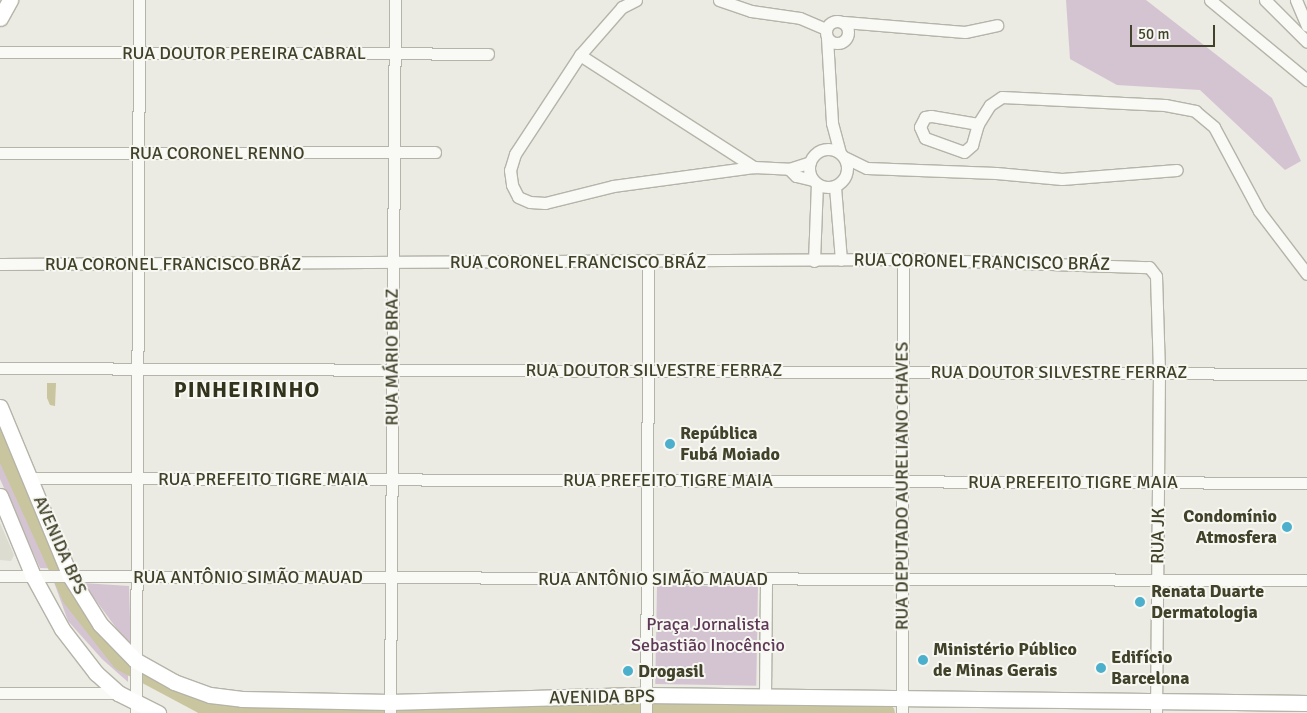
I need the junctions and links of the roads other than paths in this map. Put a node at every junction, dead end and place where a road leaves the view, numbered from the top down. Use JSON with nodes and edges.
{"nodes":[{"id":1,"x":10,"y":0,"type":"edge"},
{"id":2,"x":139,"y":0,"type":"edge"},
{"id":3,"x":395,"y":0,"type":"edge"},
{"id":4,"x":636,"y":0,"type":"edge"},
{"id":5,"x":719,"y":0,"type":"edge"},
{"id":6,"x":1210,"y":0,"type":"edge"},
{"id":7,"x":1265,"y":0,"type":"edge"},
{"id":8,"x":1296,"y":0,"type":"edge"},
{"id":9,"x":0,"y":18,"type":"edge"},
{"id":10,"x":844,"y":22,"type":"junction"},
{"id":11,"x":867,"y":24,"type":"junction"},
{"id":12,"x":997,"y":25,"type":"dead end"},
{"id":13,"x":1307,"y":26,"type":"edge"},
{"id":14,"x":827,"y":33,"type":"junction"},
{"id":15,"x":846,"y":38,"type":"junction"},
{"id":16,"x":1307,"y":42,"type":"edge"},
{"id":17,"x":0,"y":52,"type":"edge"},
{"id":18,"x":139,"y":52,"type":"junction"},
{"id":19,"x":394,"y":54,"type":"junction"},
{"id":20,"x":488,"y":54,"type":"dead end"},
{"id":21,"x":580,"y":55,"type":"junction"},
{"id":22,"x":829,"y":58,"type":"junction"},
{"id":23,"x":1307,"y":80,"type":"edge"},
{"id":24,"x":832,"y":123,"type":"junction"},
{"id":25,"x":978,"y":124,"type":"junction"},
{"id":26,"x":823,"y":149,"type":"junction"},
{"id":27,"x":394,"y":152,"type":"junction"},
{"id":28,"x":435,"y":152,"type":"dead end"},
{"id":29,"x":0,"y":153,"type":"edge"},
{"id":30,"x":138,"y":153,"type":"junction"},
{"id":31,"x":842,"y":155,"type":"junction"},
{"id":32,"x":810,"y":162,"type":"junction"},
{"id":33,"x":754,"y":167,"type":"junction"},
{"id":34,"x":867,"y":168,"type":"junction"},
{"id":35,"x":789,"y":169,"type":"junction"},
{"id":36,"x":1177,"y":170,"type":"dead end"},
{"id":37,"x":845,"y":179,"type":"junction"},
{"id":38,"x":815,"y":182,"type":"junction"},
{"id":39,"x":835,"y":187,"type":"junction"},
{"id":40,"x":903,"y":259,"type":"junction"},
{"id":41,"x":841,"y":260,"type":"junction"},
{"id":42,"x":814,"y":261,"type":"junction"},
{"id":43,"x":393,"y":263,"type":"junction"},
{"id":44,"x":648,"y":263,"type":"junction"},
{"id":45,"x":0,"y":264,"type":"edge"},
{"id":46,"x":138,"y":265,"type":"junction"},
{"id":47,"x":1154,"y":270,"type":"joint"},
{"id":48,"x":1307,"y":274,"type":"edge"},
{"id":49,"x":0,"y":368,"type":"edge"},
{"id":50,"x":137,"y":369,"type":"junction"},
{"id":51,"x":392,"y":370,"type":"junction"},
{"id":52,"x":648,"y":370,"type":"junction"},
{"id":53,"x":902,"y":371,"type":"junction"},
{"id":54,"x":1159,"y":372,"type":"junction"},
{"id":55,"x":1307,"y":374,"type":"edge"},
{"id":56,"x":0,"y":407,"type":"edge"},
{"id":57,"x":30,"y":478,"type":"junction"},
{"id":58,"x":136,"y":478,"type":"junction"},
{"id":59,"x":391,"y":479,"type":"junction"},
{"id":60,"x":647,"y":480,"type":"junction"},
{"id":61,"x":902,"y":481,"type":"junction"},
{"id":62,"x":1158,"y":482,"type":"junction"},
{"id":63,"x":1307,"y":482,"type":"edge"},
{"id":64,"x":0,"y":496,"type":"edge"},
{"id":65,"x":0,"y":576,"type":"edge"},
{"id":66,"x":39,"y":576,"type":"junction"},
{"id":67,"x":67,"y":576,"type":"junction"},
{"id":68,"x":136,"y":577,"type":"junction"},
{"id":69,"x":390,"y":578,"type":"junction"},
{"id":70,"x":902,"y":579,"type":"junction"},
{"id":71,"x":1157,"y":579,"type":"junction"},
{"id":72,"x":646,"y":580,"type":"junction"},
{"id":73,"x":766,"y":580,"type":"junction"},
{"id":74,"x":1307,"y":580,"type":"edge"},
{"id":75,"x":135,"y":663,"type":"junction"},
{"id":76,"x":0,"y":693,"type":"edge"},
{"id":77,"x":118,"y":693,"type":"junction"},
{"id":78,"x":765,"y":697,"type":"junction"},
{"id":79,"x":646,"y":698,"type":"junction"},
{"id":80,"x":136,"y":702,"type":"edge"},
{"id":81,"x":1307,"y":703,"type":"edge"},
{"id":82,"x":902,"y":705,"type":"edge"},
{"id":83,"x":390,"y":707,"type":"edge"},
{"id":84,"x":1156,"y":707,"type":"edge"},
{"id":85,"x":158,"y":713,"type":"edge"},
{"id":86,"x":646,"y":713,"type":"edge"}],
"edges":[{"from":1,"to":9,"type":"main road"},
{"from":2,"to":18,"type":"street"},
{"from":3,"to":19,"type":"street","name":"RUA MÁRIO BRAZ"},
{"from":4,"to":21,"type":"street"},
{"from":5,"to":14,"type":"street"},
{"from":6,"to":23,"type":"street"},
{"from":7,"to":16,"type":"street"},
{"from":8,"to":13,"type":"street"},
{"from":10,"to":11,"type":"street"},
{"from":10,"to":14,"type":"street"},
{"from":10,"to":15,"type":"street"},
{"from":11,"to":12,"type":"street"},
{"from":11,"to":15,"type":"street"},
{"from":14,"to":15,"type":"street"},
{"from":14,"to":22,"type":"street"},
{"from":15,"to":22,"type":"street"},
{"from":17,"to":18,"type":"street","name":"RUA DOUTOR PEREIRA CABRAL"},
{"from":18,"to":19,"type":"street","name":"RUA DOUTOR PEREIRA CABRAL"},
{"from":18,"to":30,"type":"street"},
{"from":19,"to":20,"type":"street","name":"RUA DOUTOR PEREIRA CABRAL"},
{"from":19,"to":27,"type":"street","name":"RUA MÁRIO BRAZ"},
{"from":21,"to":33,"type":"street"},
{"from":21,"to":33,"type":"street"},
{"from":22,"to":24,"type":"street"},
{"from":24,"to":26,"type":"street"},
{"from":24,"to":31,"type":"street"},
{"from":25,"to":25,"type":"street"},
{"from":25,"to":48,"type":"street"},
{"from":26,"to":31,"type":"street"},
{"from":26,"to":32,"type":"street"},
{"from":27,"to":28,"type":"street","name":"RUA CORONEL RENNO"},
{"from":27,"to":30,"type":"street","name":"RUA CORONEL RENNO"},
{"from":27,"to":43,"type":"street","name":"RUA MÁRIO BRAZ"},
{"from":29,"to":30,"type":"street","name":"RUA CORONEL RENNO"},
{"from":30,"to":46,"type":"street"},
{"from":31,"to":34,"type":"street"},
{"from":31,"to":37,"type":"street"},
{"from":32,"to":35,"type":"street"},
{"from":32,"to":38,"type":"street"},
{"from":33,"to":35,"type":"street"},
{"from":34,"to":36,"type":"street"},
{"from":34,"to":37,"type":"street"},
{"from":35,"to":38,"type":"street"},
{"from":37,"to":39,"type":"street"},
{"from":38,"to":39,"type":"street"},
{"from":38,"to":42,"type":"street"},
{"from":39,"to":41,"type":"street"},
{"from":40,"to":41,"type":"street","name":"RUA CORONEL FRANCISCO BRÁZ"},
{"from":40,"to":47,"type":"street","name":"RUA CORONEL FRANCISCO BRÁZ"},
{"from":40,"to":53,"type":"street","name":"RUA DEPUTADO AURELIANO CHAVES"},
{"from":41,"to":42,"type":"street","name":"RUA CORONEL FRANCISCO BRÁZ"},
{"from":42,"to":44,"type":"street","name":"RUA CORONEL FRANCISCO BRÁZ"},
{"from":43,"to":44,"type":"street","name":"RUA CORONEL FRANCISCO BRÁZ"},
{"from":43,"to":46,"type":"street","name":"RUA CORONEL FRANCISCO BRÁZ"},
{"from":43,"to":51,"type":"street","name":"RUA MÁRIO BRAZ"},
{"from":44,"to":52,"type":"street"},
{"from":45,"to":46,"type":"street","name":"RUA CORONEL FRANCISCO BRÁZ"},
{"from":46,"to":50,"type":"street"},
{"from":47,"to":54,"type":"street","name":"RUA JK"},
{"from":49,"to":50,"type":"street","name":"RUA DOUTOR SILVESTRE FERRAZ"},
{"from":50,"to":51,"type":"street","name":"RUA DOUTOR SILVESTRE FERRAZ"},
{"from":50,"to":58,"type":"street"},
{"from":51,"to":52,"type":"street","name":"RUA DOUTOR SILVESTRE FERRAZ"},
{"from":51,"to":59,"type":"street","name":"RUA MÁRIO BRAZ"},
{"from":52,"to":53,"type":"street","name":"RUA DOUTOR SILVESTRE FERRAZ"},
{"from":52,"to":60,"type":"street"},
{"from":53,"to":54,"type":"street","name":"RUA DOUTOR SILVESTRE FERRAZ"},
{"from":53,"to":61,"type":"street","name":"RUA DEPUTADO AURELIANO CHAVES"},
{"from":54,"to":55,"type":"street","name":"RUA DOUTOR SILVESTRE FERRAZ"},
{"from":54,"to":62,"type":"street","name":"RUA JK"},
{"from":56,"to":57,"type":"main road","name":"AVENIDA BPS"},
{"from":57,"to":58,"type":"street","name":"RUA PREFEITO TIGRE MAIA"},
{"from":57,"to":67,"type":"main road","name":"AVENIDA BPS"},
{"from":58,"to":59,"type":"street","name":"RUA PREFEITO TIGRE MAIA"},
{"from":58,"to":68,"type":"street"},
{"from":59,"to":60,"type":"street","name":"RUA PREFEITO TIGRE MAIA"},
{"from":59,"to":69,"type":"street","name":"RUA MÁRIO BRAZ"},
{"from":60,"to":61,"type":"street","name":"RUA PREFEITO TIGRE MAIA"},
{"from":60,"to":72,"type":"street"},
{"from":61,"to":62,"type":"street","name":"RUA PREFEITO TIGRE MAIA"},
{"from":61,"to":70,"type":"street","name":"RUA DEPUTADO AURELIANO CHAVES"},
{"from":62,"to":63,"type":"street","name":"RUA PREFEITO TIGRE MAIA"},
{"from":62,"to":71,"type":"street","name":"RUA JK"},
{"from":64,"to":66,"type":"main road","name":"AVENIDA BPS"},
{"from":65,"to":66,"type":"street","name":"RUA ANTÔNIO SIMÃO MAUAD"},
{"from":66,"to":67,"type":"street","name":"RUA ANTÔNIO SIMÃO MAUAD"},
{"from":66,"to":77,"type":"main road","name":"AVENIDA BPS"},
{"from":67,"to":68,"type":"street","name":"RUA ANTÔNIO SIMÃO MAUAD"},
{"from":67,"to":75,"type":"main road","name":"AVENIDA BPS"},
{"from":68,"to":69,"type":"street","name":"RUA ANTÔNIO SIMÃO MAUAD"},
{"from":68,"to":75,"type":"street"},
{"from":69,"to":72,"type":"street","name":"RUA ANTÔNIO SIMÃO MAUAD"},
{"from":69,"to":83,"type":"street","name":"RUA MÁRIO BRAZ"},
{"from":70,"to":71,"type":"street","name":"RUA ANTÔNIO SIMÃO MAUAD"},
{"from":70,"to":73,"type":"street","name":"RUA ANTÔNIO SIMÃO MAUAD"},
{"from":70,"to":82,"type":"street","name":"RUA DEPUTADO AURELIANO CHAVES"},
{"from":71,"to":74,"type":"street","name":"RUA ANTÔNIO SIMÃO MAUAD"},
{"from":71,"to":84,"type":"street","name":"RUA JK"},
{"from":72,"to":73,"type":"street","name":"RUA ANTÔNIO SIMÃO MAUAD"},
{"from":72,"to":79,"type":"street"},
{"from":73,"to":78,"type":"street"},
{"from":75,"to":80,"type":"street"},
{"from":75,"to":83,"type":"main road","name":"AVENIDA BPS"},
{"from":76,"to":77,"type":"street"},
{"from":77,"to":80,"type":"main road","name":"AVENIDA BPS"},
{"from":78,"to":79,"type":"main road","name":"AVENIDA BPS"},
{"from":78,"to":82,"type":"main road","name":"AVENIDA BPS"},
{"from":79,"to":83,"type":"main road","name":"AVENIDA BPS"},
{"from":79,"to":86,"type":"street"},
{"from":80,"to":85,"type":"main road","name":"AVENIDA BPS"},
{"from":81,"to":84,"type":"main road","name":"AVENIDA BPS"},
{"from":82,"to":84,"type":"main road","name":"AVENIDA BPS"}]}
